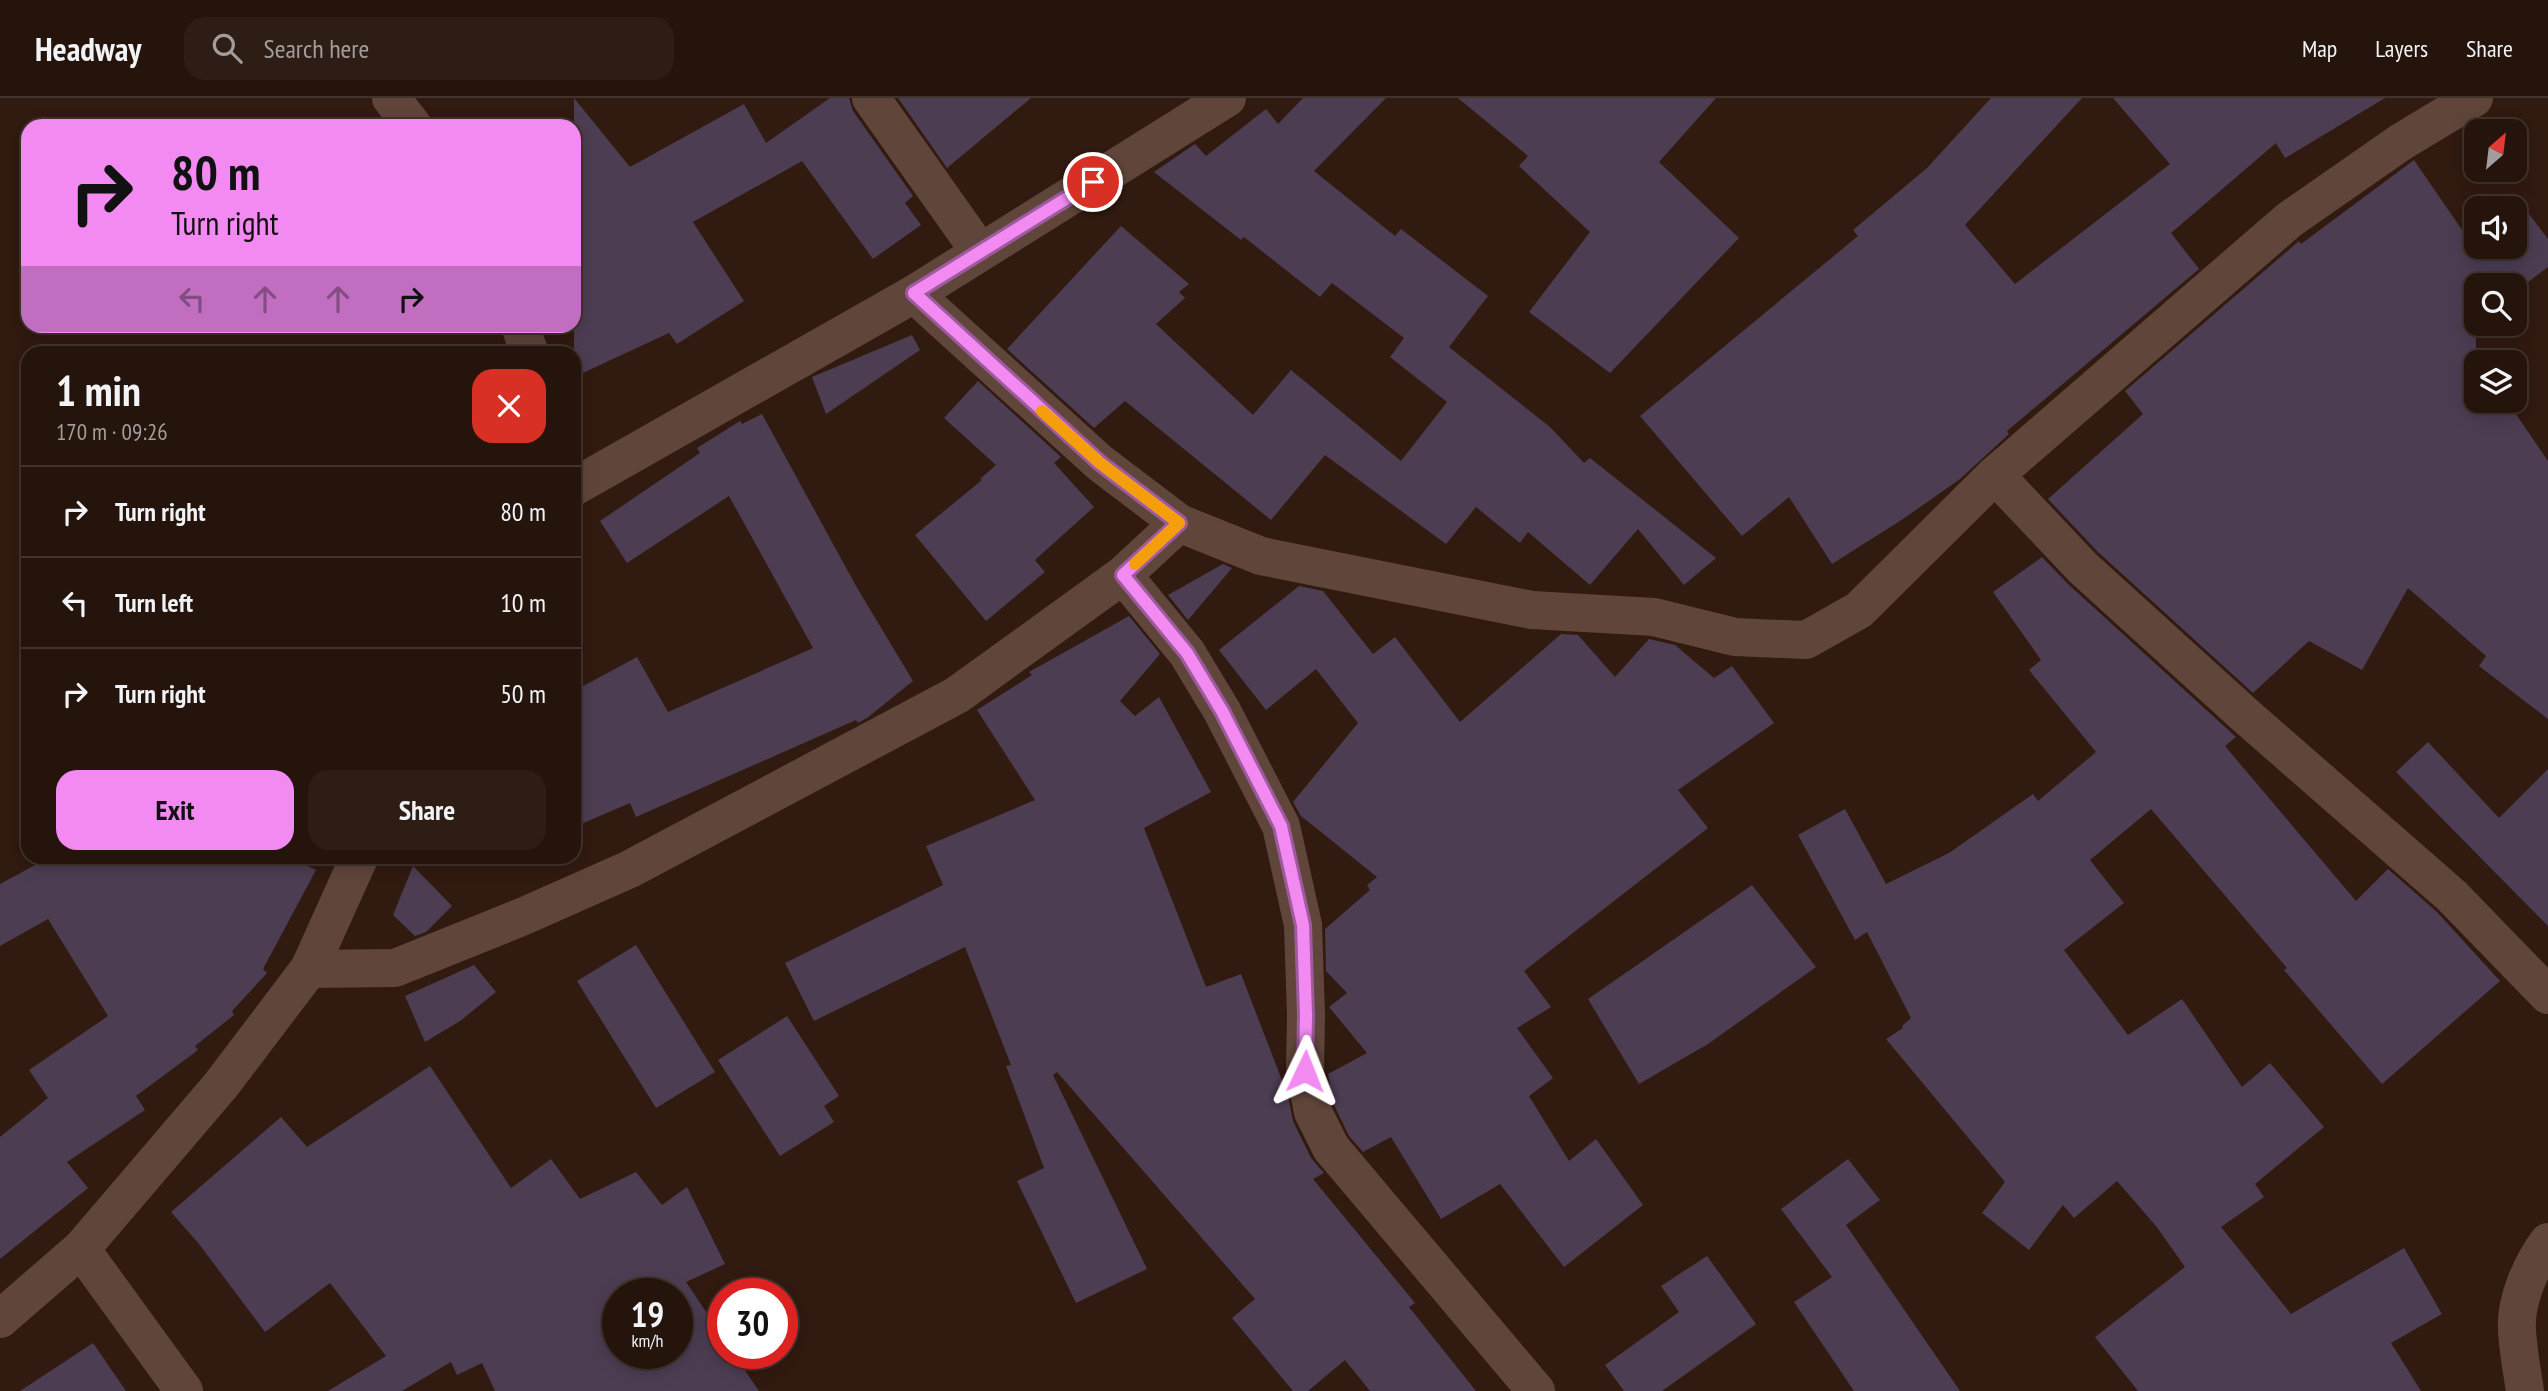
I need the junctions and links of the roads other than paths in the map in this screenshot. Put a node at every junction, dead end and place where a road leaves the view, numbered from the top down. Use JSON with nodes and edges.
{"nodes":[{"id":1,"x":391,"y":98,"type":"edge"},
{"id":2,"x":871,"y":98,"type":"edge"},
{"id":3,"x":1227,"y":98,"type":"edge"},
{"id":4,"x":2474,"y":98,"type":"edge"},
{"id":5,"x":408,"y":119,"type":"edge"},
{"id":6,"x":980,"y":253,"type":"junction"},
{"id":7,"x":914,"y":293,"type":"junction"},
{"id":8,"x":1995,"y":475,"type":"junction"},
{"id":9,"x":581,"y":480,"type":"edge"},
{"id":10,"x":1179,"y":523,"type":"junction"},
{"id":11,"x":1123,"y":575,"type":"junction"},
{"id":12,"x":356,"y":864,"type":"edge"},
{"id":13,"x":309,"y":969,"type":"junction"},
{"id":14,"x":2548,"y":995,"type":"edge"},
{"id":15,"x":2548,"y":1242,"type":"edge"},
{"id":16,"x":81,"y":1249,"type":"junction"},
{"id":17,"x":0,"y":1319,"type":"edge"},
{"id":18,"x":184,"y":1391,"type":"edge"},
{"id":19,"x":1536,"y":1391,"type":"edge"},
{"id":20,"x":2525,"y":1391,"type":"edge"}],
"edges":[{"from":1,"to":5,"type":"street"},
{"from":2,"to":6,"type":"street"},
{"from":3,"to":6,"type":"street"},
{"from":4,"to":8,"type":"street"},
{"from":6,"to":7,"type":"street"},
{"from":7,"to":9,"type":"street"},
{"from":7,"to":10,"type":"street"},
{"from":8,"to":10,"type":"street"},
{"from":8,"to":14,"type":"street"},
{"from":10,"to":11,"type":"street"},
{"from":11,"to":13,"type":"street"},
{"from":11,"to":19,"type":"street"},
{"from":12,"to":13,"type":"street"},
{"from":13,"to":16,"type":"street"},
{"from":15,"to":20,"type":"street"},
{"from":16,"to":17,"type":"street"},
{"from":16,"to":18,"type":"street"}]}
